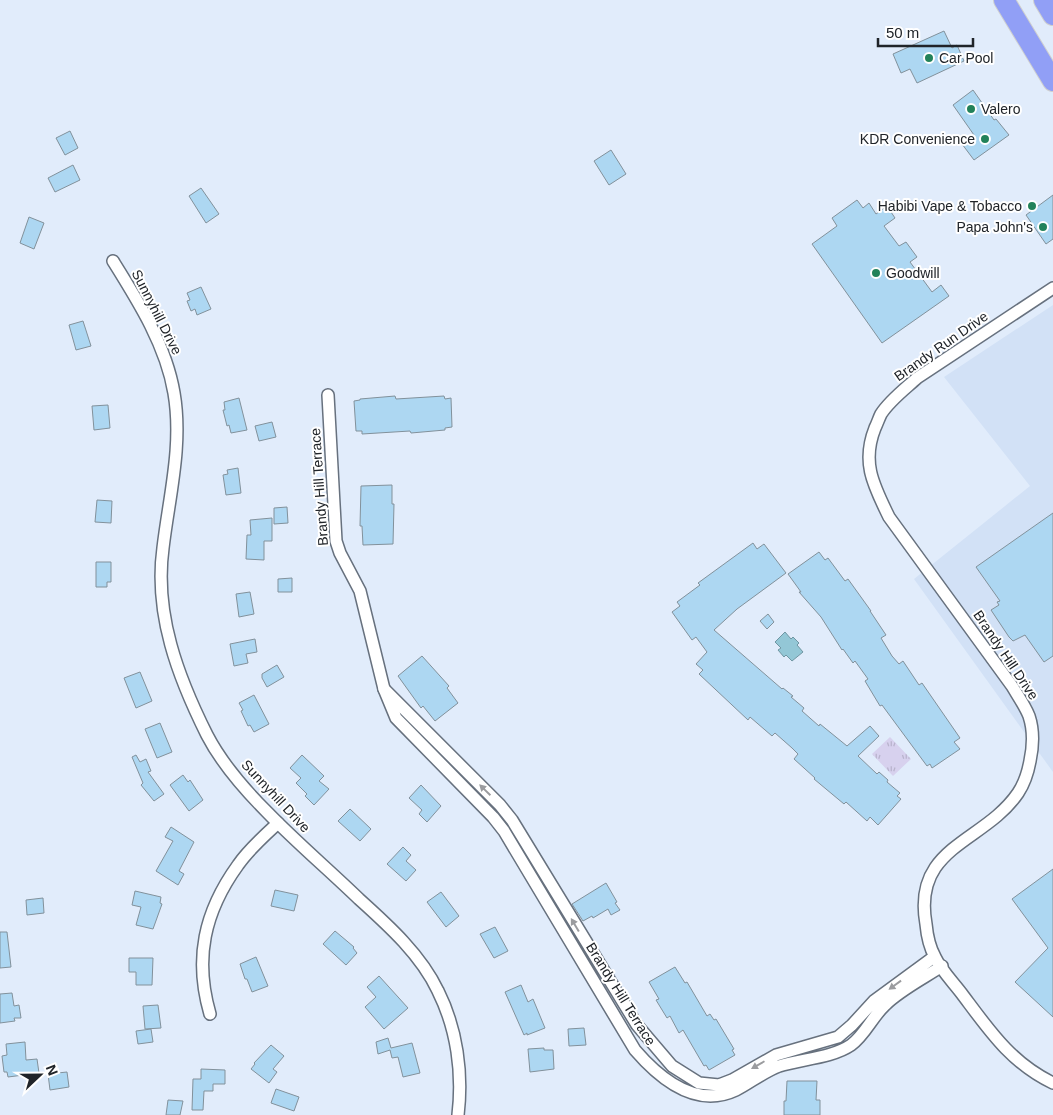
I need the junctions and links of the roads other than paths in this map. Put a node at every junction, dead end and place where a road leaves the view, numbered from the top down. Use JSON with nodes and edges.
{"nodes":[{"id":1,"x":1004,"y":0,"type":"edge"},
{"id":2,"x":1044,"y":0,"type":"edge"},
{"id":3,"x":1053,"y":15,"type":"edge"},
{"id":4,"x":1053,"y":81,"type":"edge"},
{"id":5,"x":113,"y":261,"type":"dead end"},
{"id":6,"x":1053,"y":288,"type":"edge"},
{"id":7,"x":328,"y":395,"type":"dead end"},
{"id":8,"x":868,"y":448,"type":"joint"},
{"id":9,"x":384,"y":689,"type":"junction"},
{"id":10,"x":278,"y":823,"type":"junction"},
{"id":11,"x":938,"y":962,"type":"junction"},
{"id":12,"x":210,"y":1014,"type":"dead end"},
{"id":13,"x":1053,"y":1083,"type":"edge"},
{"id":14,"x":458,"y":1115,"type":"edge"}],
"edges":[{"from":1,"to":4,"type":"highway"},
{"from":2,"to":3,"type":"highway"},
{"from":5,"to":10,"type":"street","name":"Sunnyhill Drive"},
{"from":6,"to":8,"type":"street","name":"Brandy Run Drive"},
{"from":7,"to":9,"type":"street","name":"Brandy Hill Terrace"},
{"from":8,"to":11,"type":"street","name":"Brandy Hill Drive"},
{"from":11,"to":9,"type":"street","name":"Brandy Hill Terrace","one_way":true},
{"from":9,"to":11,"type":"street","name":"Brandy Hill Terrace"},
{"from":10,"to":12,"type":"street"},
{"from":10,"to":14,"type":"street","name":"Sunnyhill Drive"},
{"from":11,"to":13,"type":"street","name":"Brandy Hill Drive"}]}
